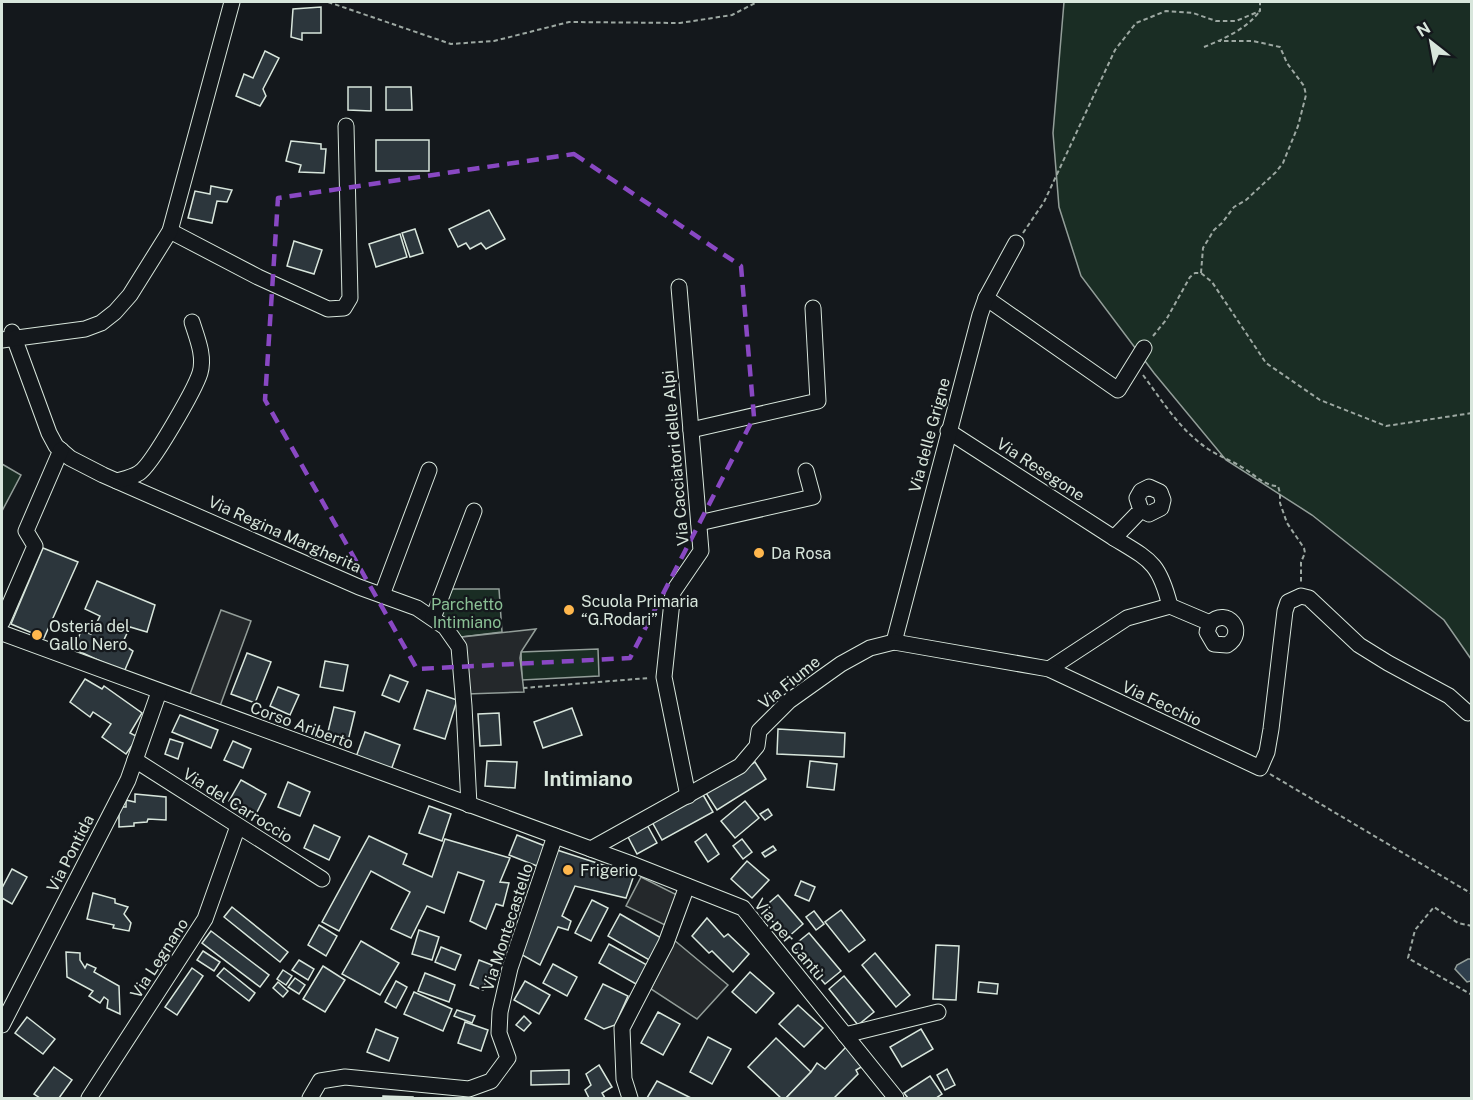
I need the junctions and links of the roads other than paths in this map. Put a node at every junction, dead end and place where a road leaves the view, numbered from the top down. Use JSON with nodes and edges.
{"nodes":[{"id":1,"x":232,"y":2,"type":"edge"},
{"id":2,"x":346,"y":126,"type":"dead end"},
{"id":3,"x":170,"y":231,"type":"junction"},
{"id":4,"x":1016,"y":243,"type":"road end"},
{"id":5,"x":679,"y":287,"type":"dead end"},
{"id":6,"x":986,"y":298,"type":"junction"},
{"id":7,"x":813,"y":308,"type":"dead end"},
{"id":8,"x":192,"y":322,"type":"dead end"},
{"id":9,"x":7,"y":336,"type":"edge"},
{"id":10,"x":1144,"y":348,"type":"road end"},
{"id":11,"x":691,"y":430,"type":"junction"},
{"id":12,"x":948,"y":431,"type":"junction"},
{"id":13,"x":61,"y":450,"type":"junction"},
{"id":14,"x":429,"y":470,"type":"dead end"},
{"id":15,"x":806,"y":471,"type":"dead end"},
{"id":16,"x":117,"y":481,"type":"junction"},
{"id":17,"x":1141,"y":510,"type":"dead end"},
{"id":18,"x":474,"y":511,"type":"dead end"},
{"id":19,"x":699,"y":523,"type":"junction"},
{"id":20,"x":1114,"y":538,"type":"junction"},
{"id":21,"x":382,"y":595,"type":"junction"},
{"id":22,"x":6,"y":596,"type":"edge"},
{"id":23,"x":1170,"y":606,"type":"junction"},
{"id":24,"x":433,"y":618,"type":"junction"},
{"id":25,"x":2,"y":622,"type":"edge"},
{"id":26,"x":1210,"y":623,"type":"dead end"},
{"id":27,"x":2,"y":633,"type":"edge"},
{"id":28,"x":894,"y":642,"type":"junction"},
{"id":29,"x":1049,"y":669,"type":"junction"},
{"id":30,"x":159,"y":692,"type":"junction"},
{"id":31,"x":1468,"y":713,"type":"dead end"},
{"id":32,"x":135,"y":760,"type":"junction"},
{"id":33,"x":688,"y":796,"type":"junction"},
{"id":34,"x":469,"y":805,"type":"junction"},
{"id":35,"x":238,"y":826,"type":"junction"},
{"id":36,"x":555,"y":836,"type":"junction"},
{"id":37,"x":591,"y":849,"type":"junction"},
{"id":38,"x":322,"y":879,"type":"dead end"},
{"id":39,"x":687,"y":886,"type":"junction"},
{"id":40,"x":938,"y":1012,"type":"dead end"},
{"id":41,"x":2,"y":1025,"type":"edge"},
{"id":42,"x":845,"y":1035,"type":"junction"},
{"id":43,"x":89,"y":1098,"type":"edge"},
{"id":44,"x":310,"y":1098,"type":"edge"},
{"id":45,"x":630,"y":1098,"type":"edge"},
{"id":46,"x":896,"y":1098,"type":"edge"}],
"edges":[{"from":1,"to":3,"type":"street"},
{"from":2,"to":3,"type":"street"},
{"from":3,"to":9,"type":"street"},
{"from":4,"to":6,"type":"street","name":"Via delle Grigne"},
{"from":5,"to":11,"type":"street","name":"Via Cacciatori delle Alpi"},
{"from":6,"to":10,"type":"street"},
{"from":6,"to":12,"type":"street","name":"Via delle Grigne"},
{"from":7,"to":11,"type":"street"},
{"from":8,"to":16,"type":"street"},
{"from":9,"to":13,"type":"street","name":"Via Regina Margherita"},
{"from":11,"to":19,"type":"street","name":"Via Cacciatori delle Alpi"},
{"from":12,"to":20,"type":"street","name":"Via Resegone"},
{"from":12,"to":28,"type":"street","name":"Via delle Grigne"},
{"from":13,"to":16,"type":"street","name":"Via Regina Margherita"},
{"from":13,"to":22,"type":"street"},
{"from":14,"to":21,"type":"street"},
{"from":15,"to":19,"type":"street"},
{"from":16,"to":21,"type":"street","name":"Via Regina Margherita"},
{"from":17,"to":20,"type":"street"},
{"from":18,"to":24,"type":"street"},
{"from":19,"to":33,"type":"street","name":"Via Cacciatori delle Alpi"},
{"from":20,"to":23,"type":"street","name":"Via Resegone"},
{"from":21,"to":24,"type":"street","name":"Via Regina Margherita"},
{"from":22,"to":25,"type":"street"},
{"from":23,"to":26,"type":"street"},
{"from":23,"to":29,"type":"street"},
{"from":24,"to":34,"type":"street","name":"Via Regina Margherita"},
{"from":27,"to":30,"type":"street","name":"Corso Ariberto"},
{"from":28,"to":29,"type":"street","name":"Via Fiume"},
{"from":28,"to":33,"type":"street","name":"Via Fiume"},
{"from":29,"to":31,"type":"street","name":"Via Fecchio"},
{"from":30,"to":32,"type":"street","name":"Via Pontida"},
{"from":30,"to":34,"type":"street","name":"Corso Ariberto"},
{"from":32,"to":35,"type":"street","name":"Via del Carroccio"},
{"from":32,"to":41,"type":"street","name":"Via Pontida"},
{"from":33,"to":37,"type":"street","name":"Via Fiume"},
{"from":34,"to":36,"type":"street","name":"Corso Ariberto"},
{"from":35,"to":38,"type":"street","name":"Via del Carroccio"},
{"from":35,"to":43,"type":"street","name":"Via Legnano"},
{"from":36,"to":37,"type":"street","name":"Corso Ariberto"},
{"from":36,"to":44,"type":"street","name":"Via Montecastello"},
{"from":37,"to":39,"type":"street","name":"Via per Cantù"},
{"from":39,"to":42,"type":"street","name":"Via per Cantù"},
{"from":39,"to":45,"type":"street"},
{"from":40,"to":42,"type":"street"},
{"from":42,"to":46,"type":"street","name":"Via per Cantù"}]}
